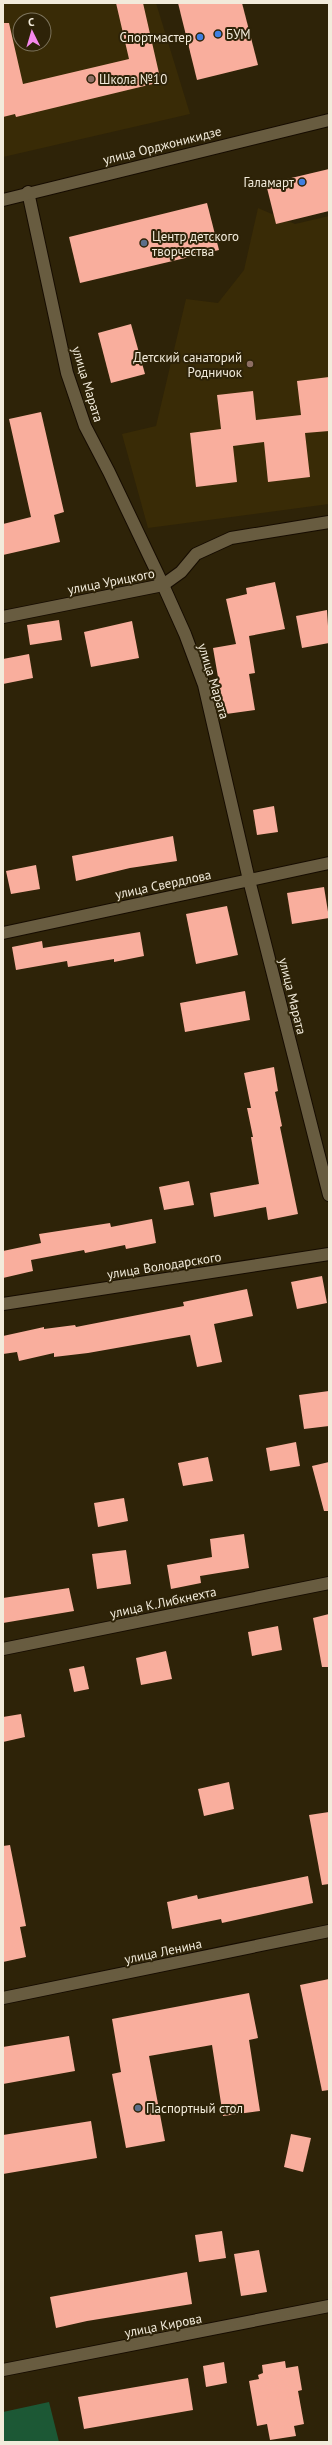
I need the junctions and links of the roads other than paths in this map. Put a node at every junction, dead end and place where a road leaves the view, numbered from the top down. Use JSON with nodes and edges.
{"nodes":[{"id":1,"x":329,"y":120,"type":"edge"},
{"id":2,"x":28,"y":192,"type":"junction"},
{"id":3,"x":3,"y":200,"type":"edge"},
{"id":4,"x":329,"y":522,"type":"edge"},
{"id":5,"x":162,"y":585,"type":"junction"},
{"id":6,"x":3,"y":616,"type":"edge"},
{"id":7,"x":329,"y":863,"type":"edge"},
{"id":8,"x":249,"y":880,"type":"junction"},
{"id":9,"x":3,"y":933,"type":"edge"},
{"id":10,"x":329,"y":1195,"type":"edge"},
{"id":11,"x":329,"y":1254,"type":"edge"},
{"id":12,"x":3,"y":1304,"type":"edge"},
{"id":13,"x":329,"y":1583,"type":"edge"},
{"id":14,"x":3,"y":1649,"type":"edge"},
{"id":15,"x":329,"y":1931,"type":"edge"},
{"id":16,"x":3,"y":1998,"type":"edge"},
{"id":17,"x":329,"y":2306,"type":"edge"},
{"id":18,"x":3,"y":2370,"type":"edge"}],
"edges":[{"from":1,"to":2,"type":"street","name":"улица Орджоникидзе"},
{"from":2,"to":3,"type":"street","name":"улица Орджоникидзе"},
{"from":2,"to":5,"type":"street","name":"улица Марата"},
{"from":4,"to":5,"type":"street","name":"улица Урицкого"},
{"from":5,"to":6,"type":"street","name":"улица Урицкого"},
{"from":5,"to":8,"type":"street","name":"улица Марата"},
{"from":7,"to":8,"type":"street","name":"улица Свердлова"},
{"from":8,"to":9,"type":"street","name":"улица Свердлова"},
{"from":8,"to":10,"type":"street","name":"улица Марата"},
{"from":11,"to":12,"type":"street","name":"улица Володарского"},
{"from":13,"to":14,"type":"street","name":"улица К.Либкнехта"},
{"from":15,"to":16,"type":"street","name":"улица Ленина"},
{"from":17,"to":18,"type":"street","name":"улица Кирова"}]}
